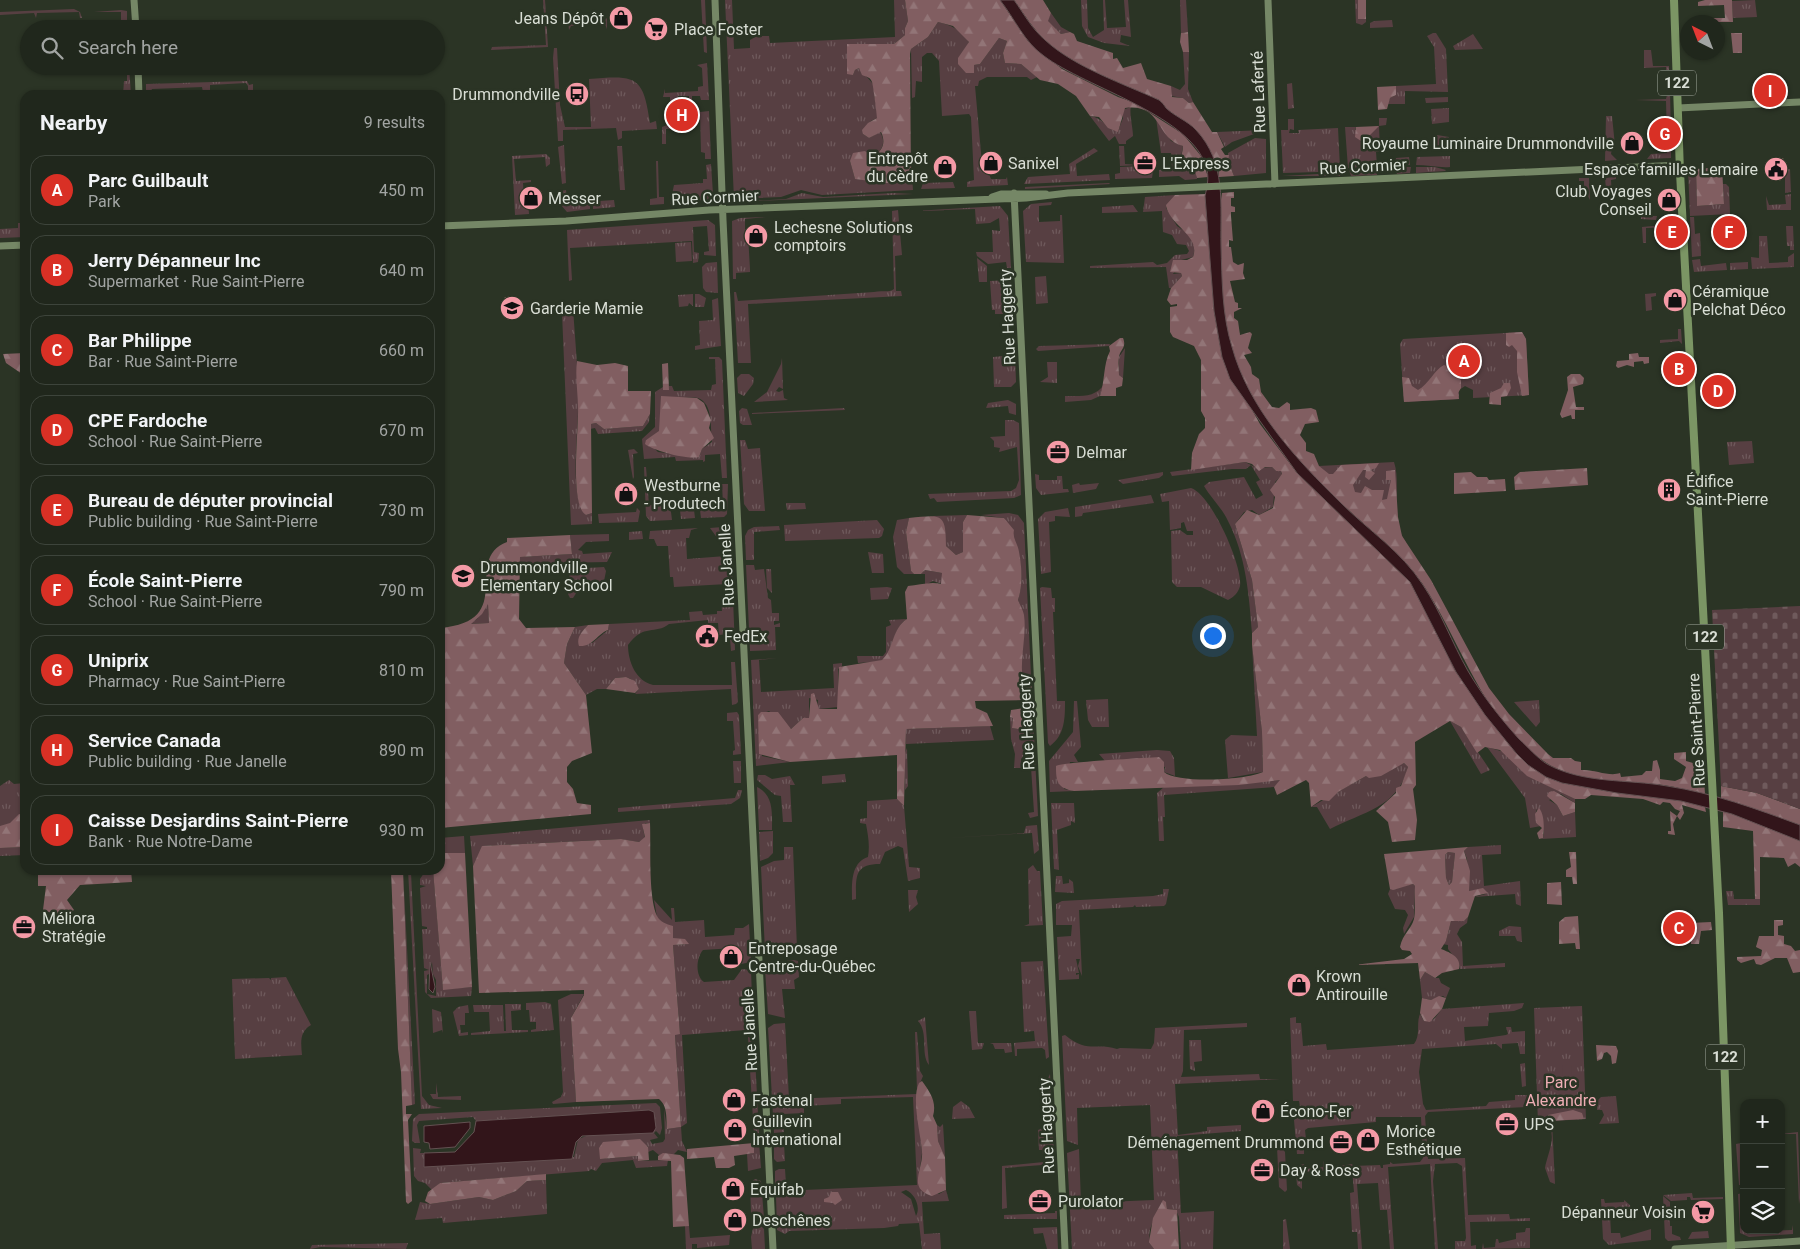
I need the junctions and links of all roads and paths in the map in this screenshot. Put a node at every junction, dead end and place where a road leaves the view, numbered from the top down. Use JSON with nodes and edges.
{"nodes":[{"id":1,"x":134,"y":0,"type":"edge"},
{"id":2,"x":715,"y":0,"type":"edge"},
{"id":3,"x":1268,"y":0,"type":"edge"},
{"id":4,"x":1674,"y":0,"type":"edge"},
{"id":5,"x":135,"y":20,"type":"edge"},
{"id":6,"x":138,"y":75,"type":"edge"},
{"id":7,"x":139,"y":90,"type":"edge"},
{"id":8,"x":1800,"y":102,"type":"edge"},
{"id":9,"x":1678,"y":108,"type":"junction"},
{"id":10,"x":1680,"y":165,"type":"junction"},
{"id":11,"x":1275,"y":184,"type":"junction"},
{"id":12,"x":1015,"y":196,"type":"junction"},
{"id":13,"x":723,"y":209,"type":"junction"},
{"id":14,"x":445,"y":226,"type":"edge"},
{"id":15,"x":20,"y":245,"type":"edge"},
{"id":16,"x":0,"y":246,"type":"edge"},
{"id":17,"x":1800,"y":1241,"type":"edge"},
{"id":18,"x":1731,"y":1247,"type":"edge"},
{"id":19,"x":773,"y":1249,"type":"edge"},
{"id":20,"x":1065,"y":1249,"type":"edge"},
{"id":21,"x":1675,"y":1249,"type":"edge"}],
"edges":[{"from":1,"to":5,"type":"street"},
{"from":2,"to":13,"type":"street","name":"Rue Janelle"},
{"from":3,"to":11,"type":"street","name":"Rue Laferté"},
{"from":4,"to":9,"type":"main road","name":"Rue Saint-Pierre","number":"122"},
{"from":6,"to":7,"type":"street"},
{"from":8,"to":9,"type":"street"},
{"from":9,"to":10,"type":"main road","name":"Rue Saint-Pierre","number":"122"},
{"from":10,"to":11,"type":"street","name":"Rue Cormier"},
{"from":10,"to":18,"type":"main road","name":"Rue Saint-Pierre","number":"122"},
{"from":11,"to":12,"type":"street","name":"Rue Cormier"},
{"from":12,"to":13,"type":"street","name":"Rue Cormier"},
{"from":12,"to":20,"type":"street","name":"Rue Haggerty"},
{"from":13,"to":14,"type":"street","name":"Rue Cormier"},
{"from":13,"to":19,"type":"street","name":"Rue Janelle"},
{"from":15,"to":16,"type":"street"},
{"from":17,"to":18,"type":"street"},
{"from":18,"to":21,"type":"street"}]}
